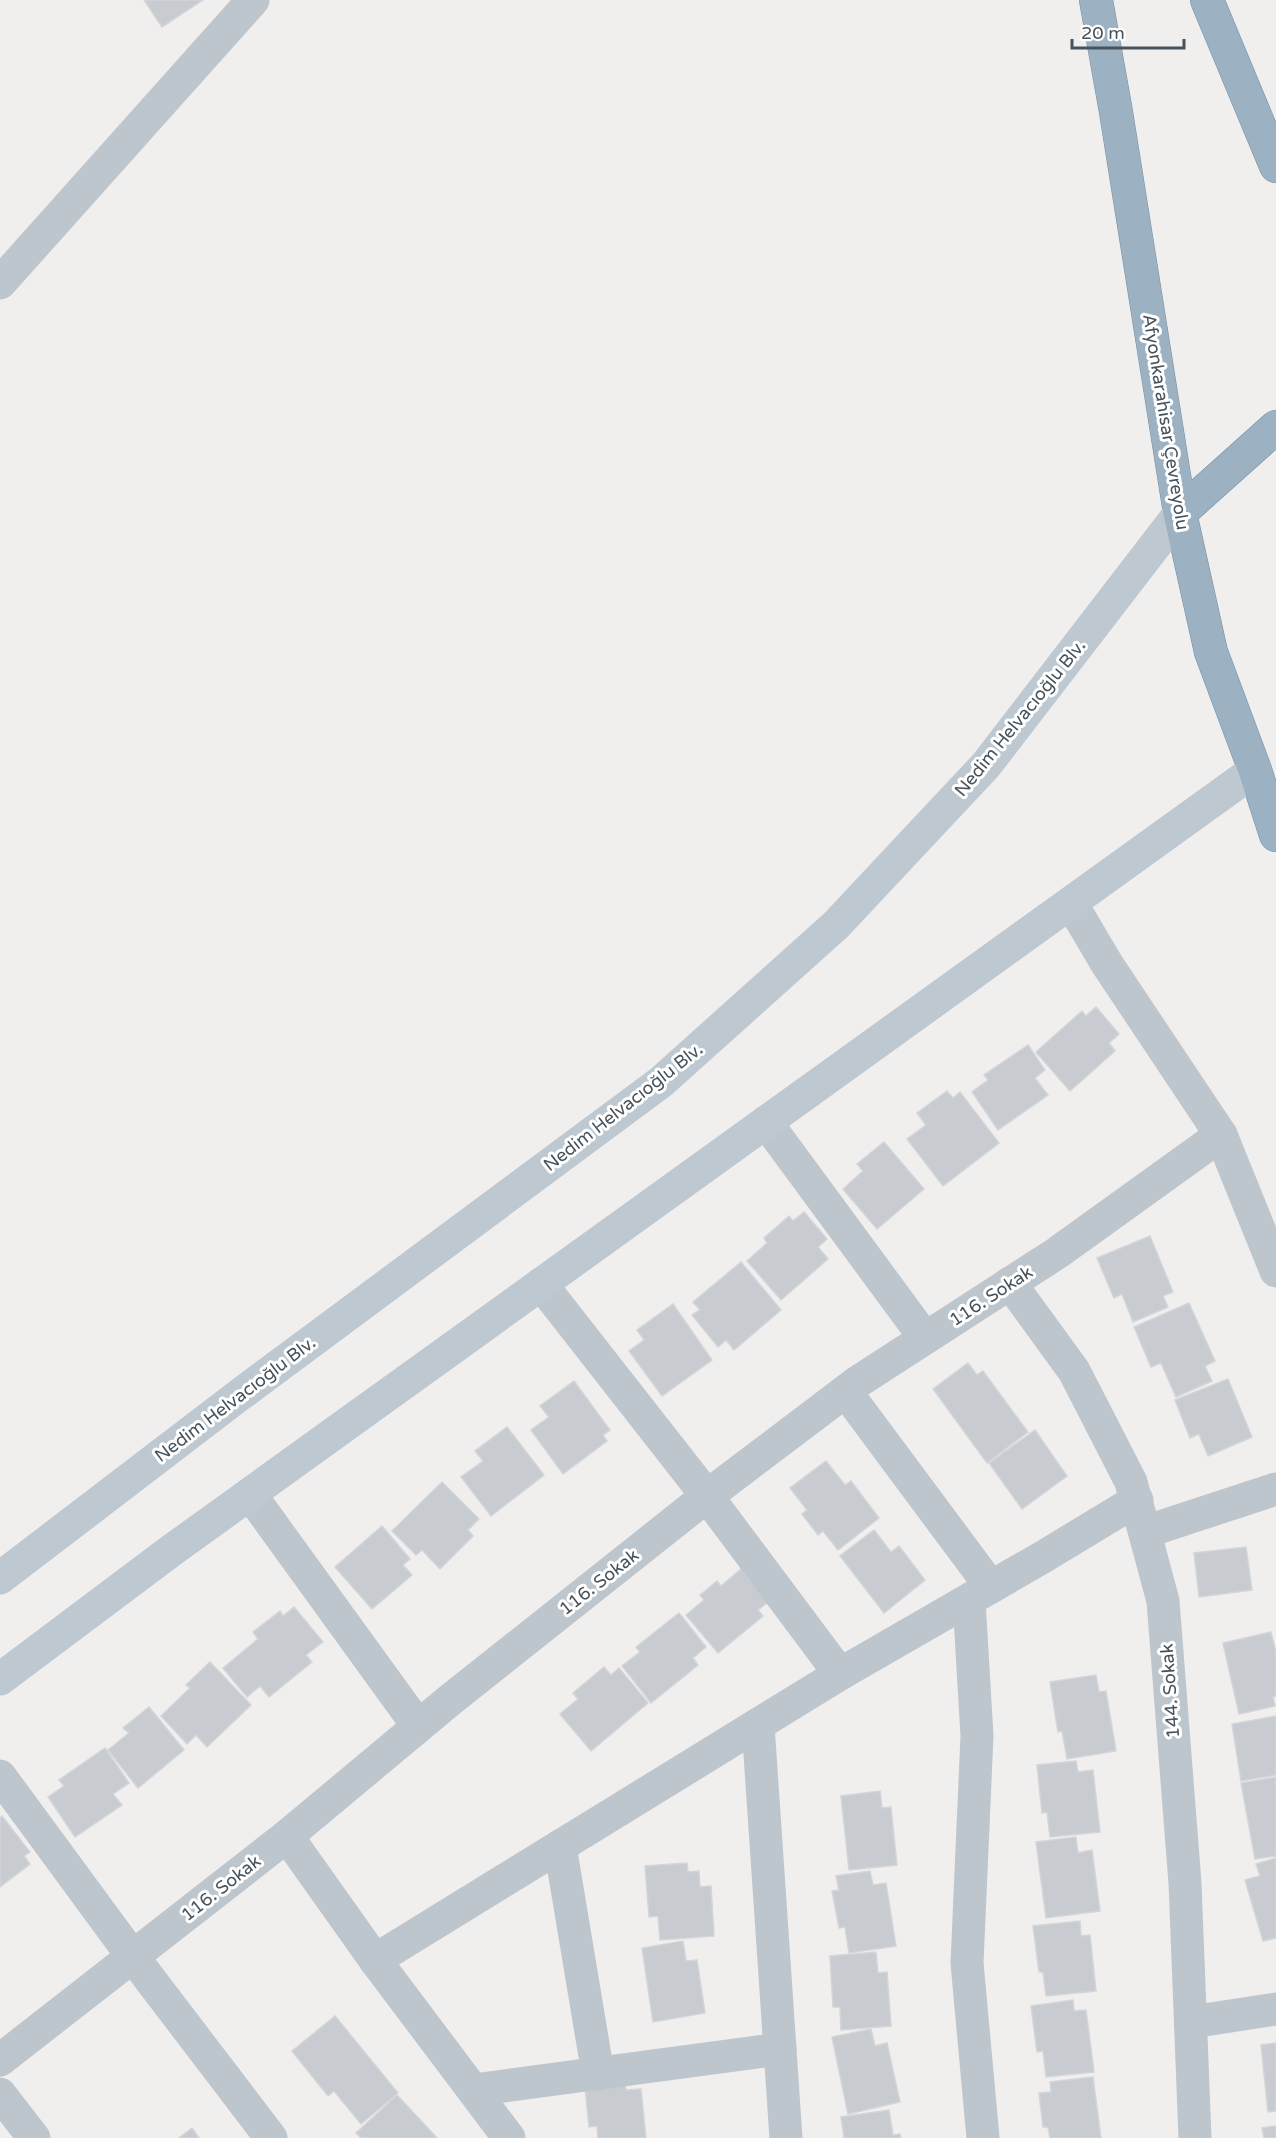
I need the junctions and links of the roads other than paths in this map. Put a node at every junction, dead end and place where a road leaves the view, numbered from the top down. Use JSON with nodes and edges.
{"nodes":[{"id":1,"x":253,"y":0,"type":"edge"},
{"id":2,"x":1096,"y":0,"type":"edge"},
{"id":3,"x":1208,"y":0,"type":"edge"},
{"id":4,"x":1276,"y":166,"type":"edge"},
{"id":5,"x":0,"y":283,"type":"edge"},
{"id":6,"x":1276,"y":427,"type":"edge"},
{"id":7,"x":1180,"y":513,"type":"junction"},
{"id":8,"x":1265,"y":763,"type":"edge"},
{"id":9,"x":1276,"y":835,"type":"edge"},
{"id":10,"x":1071,"y":903,"type":"junction"},
{"id":11,"x":766,"y":1122,"type":"junction"},
{"id":12,"x":1221,"y":1135,"type":"junction"},
{"id":13,"x":1276,"y":1271,"type":"edge"},
{"id":14,"x":1010,"y":1283,"type":"junction"},
{"id":15,"x":541,"y":1284,"type":"junction"},
{"id":16,"x":925,"y":1338,"type":"junction"},
{"id":17,"x":846,"y":1392,"type":"junction"},
{"id":18,"x":1276,"y":1489,"type":"edge"},
{"id":19,"x":250,"y":1494,"type":"junction"},
{"id":20,"x":707,"y":1496,"type":"junction"},
{"id":21,"x":1137,"y":1500,"type":"junction"},
{"id":22,"x":1145,"y":1532,"type":"junction"},
{"id":23,"x":0,"y":1578,"type":"edge"},
{"id":24,"x":980,"y":1594,"type":"junction"},
{"id":25,"x":840,"y":1674,"type":"junction"},
{"id":26,"x":0,"y":1679,"type":"edge"},
{"id":27,"x":758,"y":1725,"type":"junction"},
{"id":28,"x":418,"y":1726,"type":"junction"},
{"id":29,"x":0,"y":1776,"type":"edge"},
{"id":30,"x":287,"y":1836,"type":"junction"},
{"id":31,"x":560,"y":1846,"type":"junction"},
{"id":32,"x":133,"y":1957,"type":"junction"},
{"id":33,"x":375,"y":1960,"type":"junction"},
{"id":34,"x":1276,"y":2009,"type":"edge"},
{"id":35,"x":1191,"y":2022,"type":"junction"},
{"id":36,"x":780,"y":2049,"type":"junction"},
{"id":37,"x":0,"y":2060,"type":"edge"},
{"id":38,"x":598,"y":2074,"type":"junction"},
{"id":39,"x":474,"y":2090,"type":"junction"},
{"id":40,"x":0,"y":2094,"type":"edge"},
{"id":41,"x":34,"y":2138,"type":"edge"},
{"id":42,"x":271,"y":2138,"type":"edge"},
{"id":43,"x":509,"y":2138,"type":"edge"},
{"id":44,"x":786,"y":2138,"type":"edge"},
{"id":45,"x":983,"y":2138,"type":"edge"},
{"id":46,"x":1195,"y":2138,"type":"edge"}],
"edges":[{"from":1,"to":5,"type":"street"},
{"from":2,"to":7,"type":"highway","name":"Afyonkarahisar Çevreyolu"},
{"from":3,"to":4,"type":"highway"},
{"from":6,"to":7,"type":"highway"},
{"from":7,"to":8,"type":"highway","name":"Afyonkarahisar Çevreyolu"},
{"from":7,"to":23,"type":"main road","name":"Nedim Helvacıoğlu Blv."},
{"from":8,"to":9,"type":"highway","name":"Afyonkarahisar Çevreyolu"},
{"from":8,"to":10,"type":"main road"},
{"from":10,"to":11,"type":"main road"},
{"from":10,"to":12,"type":"street"},
{"from":11,"to":15,"type":"main road"},
{"from":11,"to":16,"type":"street"},
{"from":12,"to":13,"type":"street"},
{"from":12,"to":14,"type":"street","name":"116. Sokak"},
{"from":14,"to":16,"type":"street","name":"116. Sokak"},
{"from":14,"to":21,"type":"street","name":"144. Sokak"},
{"from":15,"to":19,"type":"main road"},
{"from":15,"to":20,"type":"street"},
{"from":16,"to":17,"type":"street","name":"116. Sokak"},
{"from":17,"to":20,"type":"street","name":"116. Sokak"},
{"from":17,"to":24,"type":"street"},
{"from":18,"to":22,"type":"street"},
{"from":19,"to":26,"type":"main road"},
{"from":19,"to":28,"type":"street"},
{"from":20,"to":25,"type":"street"},
{"from":20,"to":28,"type":"street","name":"116. Sokak"},
{"from":21,"to":22,"type":"street","name":"144. Sokak"},
{"from":21,"to":24,"type":"street"},
{"from":22,"to":35,"type":"street","name":"144. Sokak"},
{"from":24,"to":25,"type":"street"},
{"from":24,"to":45,"type":"street"},
{"from":25,"to":27,"type":"street"},
{"from":27,"to":31,"type":"street"},
{"from":27,"to":36,"type":"street"},
{"from":28,"to":30,"type":"street","name":"116. Sokak"},
{"from":29,"to":32,"type":"street"},
{"from":30,"to":32,"type":"street","name":"116. Sokak"},
{"from":30,"to":33,"type":"street"},
{"from":31,"to":33,"type":"street"},
{"from":31,"to":38,"type":"street"},
{"from":32,"to":37,"type":"street","name":"116. Sokak"},
{"from":32,"to":42,"type":"street"},
{"from":33,"to":39,"type":"street"},
{"from":34,"to":35,"type":"street"},
{"from":35,"to":46,"type":"street","name":"144. Sokak"},
{"from":36,"to":38,"type":"street"},
{"from":36,"to":44,"type":"street"},
{"from":38,"to":39,"type":"street"},
{"from":39,"to":43,"type":"street"},
{"from":40,"to":41,"type":"street"}]}
